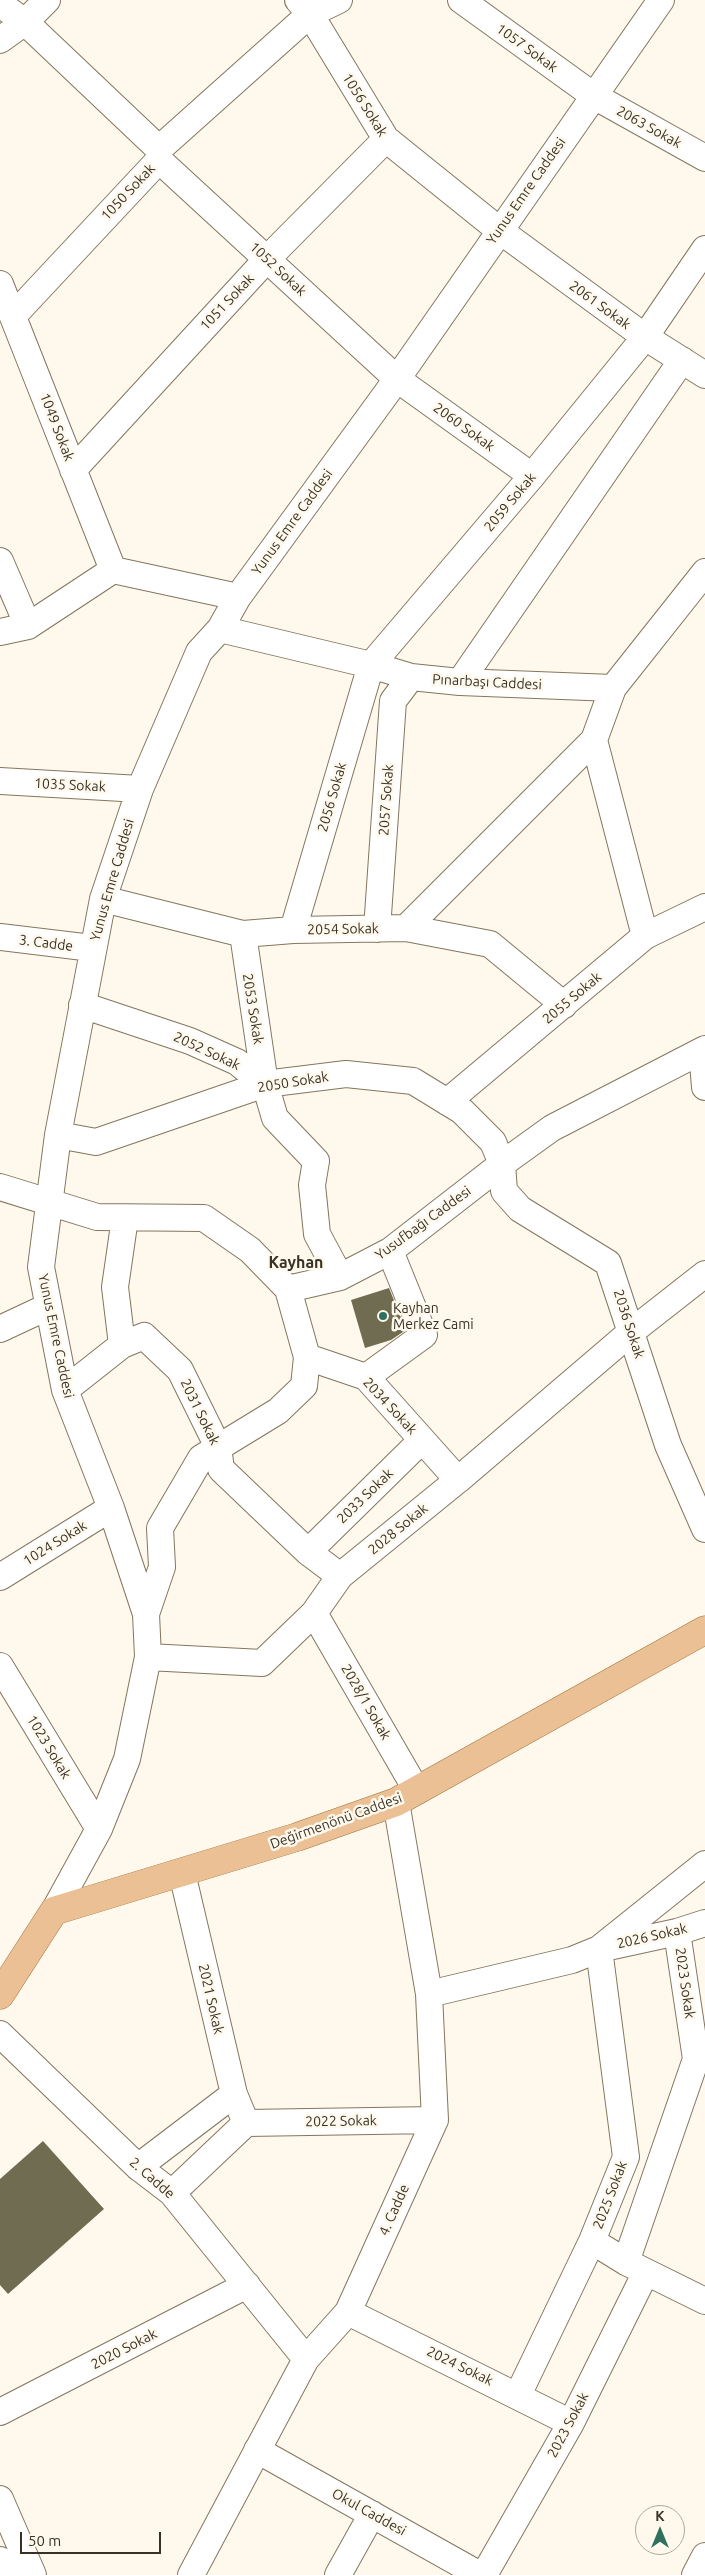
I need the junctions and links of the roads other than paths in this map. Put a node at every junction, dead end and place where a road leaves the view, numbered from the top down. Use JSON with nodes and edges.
{"nodes":[{"id":1,"x":47,"y":0,"type":"edge"},
{"id":2,"x":339,"y":0,"type":"edge"},
{"id":3,"x":461,"y":0,"type":"edge"},
{"id":4,"x":661,"y":0,"type":"edge"},
{"id":5,"x":0,"y":4,"type":"edge"},
{"id":6,"x":304,"y":7,"type":"edge"},
{"id":7,"x":25,"y":22,"type":"junction"},
{"id":8,"x":0,"y":40,"type":"edge"},
{"id":9,"x":594,"y":96,"type":"junction"},
{"id":10,"x":386,"y":140,"type":"junction"},
{"id":11,"x":159,"y":154,"type":"junction"},
{"id":12,"x":705,"y":158,"type":"edge"},
{"id":13,"x":499,"y":230,"type":"junction"},
{"id":14,"x":705,"y":249,"type":"edge"},
{"id":15,"x":267,"y":258,"type":"junction"},
{"id":16,"x":0,"y":284,"type":"edge"},
{"id":17,"x":14,"y":315,"type":"junction"},
{"id":18,"x":645,"y":337,"type":"junction"},
{"id":19,"x":682,"y":360,"type":"junction"},
{"id":20,"x":705,"y":375,"type":"edge"},
{"id":21,"x":396,"y":378,"type":"junction"},
{"id":22,"x":73,"y":470,"type":"junction"},
{"id":23,"x":532,"y":476,"type":"junction"},
{"id":24,"x":0,"y":561,"type":"edge"},
{"id":25,"x":113,"y":570,"type":"junction"},
{"id":26,"x":705,"y":572,"type":"edge"},
{"id":27,"x":238,"y":597,"type":"junction"},
{"id":28,"x":28,"y":626,"type":"junction"},
{"id":29,"x":220,"y":628,"type":"junction"},
{"id":30,"x":0,"y":632,"type":"edge"},
{"id":31,"x":371,"y":665,"type":"junction"},
{"id":32,"x":411,"y":677,"type":"junction"},
{"id":33,"x":460,"y":682,"type":"junction"},
{"id":34,"x":614,"y":688,"type":"junction"},
{"id":35,"x":594,"y":740,"type":"junction"},
{"id":36,"x":0,"y":781,"type":"edge"},
{"id":37,"x":140,"y":789,"type":"junction"},
{"id":38,"x":103,"y":899,"type":"junction"},
{"id":39,"x":705,"y":907,"type":"edge"},
{"id":40,"x":406,"y":928,"type":"junction"},
{"id":41,"x":377,"y":929,"type":"junction"},
{"id":42,"x":293,"y":930,"type":"junction"},
{"id":43,"x":243,"y":934,"type":"junction"},
{"id":44,"x":645,"y":936,"type":"junction"},
{"id":45,"x":0,"y":937,"type":"edge"},
{"id":46,"x":92,"y":948,"type":"junction"},
{"id":47,"x":82,"y":1004,"type":"junction"},
{"id":48,"x":564,"y":1006,"type":"junction"},
{"id":49,"x":704,"y":1050,"type":"edge"},
{"id":50,"x":265,"y":1084,"type":"junction"},
{"id":51,"x":705,"y":1087,"type":"edge"},
{"id":52,"x":447,"y":1102,"type":"junction"},
{"id":53,"x":58,"y":1134,"type":"junction"},
{"id":54,"x":502,"y":1164,"type":"junction"},
{"id":55,"x":0,"y":1186,"type":"edge"},
{"id":56,"x":49,"y":1201,"type":"junction"},
{"id":57,"x":125,"y":1218,"type":"junction"},
{"id":58,"x":390,"y":1251,"type":"junction"},
{"id":59,"x":340,"y":1277,"type":"junction"},
{"id":60,"x":702,"y":1282,"type":"edge"},
{"id":61,"x":288,"y":1289,"type":"junction"},
{"id":62,"x":47,"y":1307,"type":"junction"},
{"id":63,"x":0,"y":1329,"type":"edge"},
{"id":64,"x":631,"y":1332,"type":"junction"},
{"id":65,"x":122,"y":1345,"type":"junction"},
{"id":66,"x":307,"y":1357,"type":"junction"},
{"id":67,"x":366,"y":1377,"type":"junction"},
{"id":68,"x":65,"y":1390,"type":"junction"},
{"id":69,"x":422,"y":1440,"type":"junction"},
{"id":70,"x":218,"y":1447,"type":"junction"},
{"id":71,"x":458,"y":1480,"type":"junction"},
{"id":72,"x":111,"y":1508,"type":"junction"},
{"id":73,"x":705,"y":1529,"type":"edge"},
{"id":74,"x":308,"y":1552,"type":"junction"},
{"id":75,"x":340,"y":1576,"type":"junction"},
{"id":76,"x":0,"y":1577,"type":"edge"},
{"id":77,"x":314,"y":1613,"type":"junction"},
{"id":78,"x":146,"y":1614,"type":"junction"},
{"id":79,"x":705,"y":1630,"type":"edge"},
{"id":80,"x":148,"y":1656,"type":"junction"},
{"id":81,"x":0,"y":1666,"type":"edge"},
{"id":82,"x":406,"y":1797,"type":"junction"},
{"id":83,"x":98,"y":1829,"type":"junction"},
{"id":84,"x":705,"y":1864,"type":"edge"},
{"id":85,"x":182,"y":1873,"type":"junction"},
{"id":86,"x":54,"y":1911,"type":"junction"},
{"id":87,"x":705,"y":1923,"type":"edge"},
{"id":88,"x":677,"y":1932,"type":"junction"},
{"id":89,"x":599,"y":1949,"type":"junction"},
{"id":90,"x":1,"y":1987,"type":"edge"},
{"id":91,"x":429,"y":1994,"type":"junction"},
{"id":92,"x":0,"y":2034,"type":"edge"},
{"id":93,"x":234,"y":2094,"type":"junction"},
{"id":94,"x":435,"y":2120,"type":"junction"},
{"id":95,"x":246,"y":2123,"type":"junction"},
{"id":96,"x":138,"y":2167,"type":"junction"},
{"id":97,"x":172,"y":2193,"type":"junction"},
{"id":98,"x":592,"y":2241,"type":"junction"},
{"id":99,"x":636,"y":2267,"type":"junction"},
{"id":100,"x":247,"y":2285,"type":"junction"},
{"id":101,"x":705,"y":2301,"type":"edge"},
{"id":102,"x":348,"y":2312,"type":"junction"},
{"id":103,"x":306,"y":2359,"type":"junction"},
{"id":104,"x":518,"y":2395,"type":"junction"},
{"id":105,"x":0,"y":2412,"type":"edge"},
{"id":106,"x":571,"y":2422,"type":"junction"},
{"id":107,"x":258,"y":2450,"type":"junction"},
{"id":108,"x":0,"y":2499,"type":"edge"},
{"id":109,"x":372,"y":2514,"type":"junction"},
{"id":110,"x":705,"y":2556,"type":"edge"},
{"id":111,"x":0,"y":2560,"type":"edge"},
{"id":112,"x":8,"y":2575,"type":"edge"},
{"id":113,"x":33,"y":2575,"type":"edge"},
{"id":114,"x":191,"y":2575,"type":"edge"},
{"id":115,"x":338,"y":2575,"type":"edge"},
{"id":116,"x":480,"y":2575,"type":"edge"},
{"id":117,"x":484,"y":2575,"type":"edge"},
{"id":118,"x":695,"y":2575,"type":"edge"}],
"edges":[{"from":1,"to":7,"type":"street"},
{"from":2,"to":6,"type":"street","name":"1050 Sokak"},
{"from":3,"to":9,"type":"street","name":"1057 Sokak"},
{"from":4,"to":9,"type":"street","name":"Yunus Emre Caddesi"},
{"from":5,"to":7,"type":"street","name":"1052 Sokak"},
{"from":6,"to":10,"type":"street","name":"1056 Sokak"},
{"from":6,"to":11,"type":"street","name":"1050 Sokak"},
{"from":7,"to":8,"type":"street"},
{"from":7,"to":11,"type":"street","name":"1052 Sokak"},
{"from":9,"to":12,"type":"street","name":"2063 Sokak"},
{"from":9,"to":13,"type":"street","name":"Yunus Emre Caddesi"},
{"from":10,"to":13,"type":"street","name":"1056 Sokak"},
{"from":10,"to":15,"type":"street","name":"1051 Sokak"},
{"from":11,"to":15,"type":"street","name":"1052 Sokak"},
{"from":11,"to":17,"type":"street","name":"1050 Sokak"},
{"from":13,"to":18,"type":"street","name":"2061 Sokak"},
{"from":13,"to":21,"type":"street","name":"Yunus Emre Caddesi"},
{"from":14,"to":18,"type":"street","name":"2059 Sokak"},
{"from":15,"to":21,"type":"street","name":"1052 Sokak"},
{"from":15,"to":22,"type":"street","name":"1051 Sokak"},
{"from":16,"to":17,"type":"street","name":"1049 Sokak"},
{"from":17,"to":22,"type":"street","name":"1049 Sokak"},
{"from":18,"to":19,"type":"street","name":"2061 Sokak"},
{"from":18,"to":23,"type":"street","name":"2059 Sokak"},
{"from":19,"to":20,"type":"street","name":"2061 Sokak"},
{"from":19,"to":33,"type":"street"},
{"from":21,"to":23,"type":"street","name":"2060 Sokak"},
{"from":21,"to":27,"type":"street","name":"Yunus Emre Caddesi"},
{"from":22,"to":25,"type":"street","name":"1049 Sokak"},
{"from":23,"to":31,"type":"street","name":"2059 Sokak"},
{"from":24,"to":28,"type":"street"},
{"from":25,"to":27,"type":"street"},
{"from":25,"to":28,"type":"street"},
{"from":26,"to":34,"type":"street"},
{"from":27,"to":29,"type":"street","name":"Yunus Emre Caddesi"},
{"from":28,"to":30,"type":"street"},
{"from":29,"to":31,"type":"street","name":"Pınarbaşı Caddesi"},
{"from":29,"to":37,"type":"street","name":"Yunus Emre Caddesi"},
{"from":31,"to":32,"type":"street","name":"Pınarbaşı Caddesi"},
{"from":31,"to":42,"type":"street","name":"2056 Sokak"},
{"from":32,"to":33,"type":"street","name":"Pınarbaşı Caddesi"},
{"from":32,"to":41,"type":"street","name":"2057 Sokak"},
{"from":33,"to":34,"type":"street","name":"Pınarbaşı Caddesi"},
{"from":34,"to":35,"type":"street"},
{"from":35,"to":40,"type":"street"},
{"from":35,"to":44,"type":"street"},
{"from":36,"to":37,"type":"street","name":"1035 Sokak"},
{"from":37,"to":38,"type":"street","name":"Yunus Emre Caddesi"},
{"from":38,"to":43,"type":"street","name":"2054 Sokak"},
{"from":38,"to":46,"type":"street","name":"Yunus Emre Caddesi"},
{"from":39,"to":44,"type":"street","name":"2055 Sokak"},
{"from":40,"to":41,"type":"street","name":"2054 Sokak"},
{"from":40,"to":48,"type":"street","name":"2054 Sokak"},
{"from":41,"to":42,"type":"street","name":"2054 Sokak"},
{"from":42,"to":43,"type":"street","name":"2054 Sokak"},
{"from":43,"to":50,"type":"street","name":"2053 Sokak"},
{"from":44,"to":48,"type":"street","name":"2055 Sokak"},
{"from":45,"to":46,"type":"street","name":"3. Cadde"},
{"from":46,"to":47,"type":"street","name":"Yunus Emre Caddesi"},
{"from":47,"to":50,"type":"street","name":"2052 Sokak"},
{"from":47,"to":53,"type":"street","name":"Yunus Emre Caddesi"},
{"from":48,"to":52,"type":"street","name":"2055 Sokak"},
{"from":49,"to":51,"type":"street"},
{"from":49,"to":54,"type":"street","name":"Yusufbağı Caddesi"},
{"from":50,"to":52,"type":"street","name":"2050 Sokak"},
{"from":50,"to":53,"type":"street","name":"2050 Sokak"},
{"from":50,"to":59,"type":"street"},
{"from":52,"to":54,"type":"street","name":"2050 Sokak"},
{"from":53,"to":56,"type":"street","name":"Yunus Emre Caddesi"},
{"from":54,"to":58,"type":"street","name":"Yusufbağı Caddesi"},
{"from":54,"to":64,"type":"street","name":"2036 Sokak"},
{"from":55,"to":56,"type":"street"},
{"from":56,"to":57,"type":"street"},
{"from":56,"to":62,"type":"street","name":"Yunus Emre Caddesi"},
{"from":57,"to":61,"type":"street"},
{"from":57,"to":65,"type":"street"},
{"from":58,"to":59,"type":"street","name":"Yusufbağı Caddesi"},
{"from":58,"to":67,"type":"street"},
{"from":59,"to":61,"type":"street","name":"Yusufbağı Caddesi"},
{"from":60,"to":64,"type":"street","name":"2028 Sokak"},
{"from":61,"to":66,"type":"street"},
{"from":62,"to":63,"type":"street"},
{"from":62,"to":68,"type":"street","name":"Yunus Emre Caddesi"},
{"from":64,"to":71,"type":"street","name":"2028 Sokak"},
{"from":64,"to":73,"type":"street","name":"2036 Sokak"},
{"from":65,"to":68,"type":"street","name":"2031 Sokak"},
{"from":65,"to":70,"type":"street","name":"2031 Sokak"},
{"from":66,"to":67,"type":"street","name":"2034 Sokak"},
{"from":66,"to":70,"type":"street"},
{"from":67,"to":69,"type":"street","name":"2034 Sokak"},
{"from":68,"to":72,"type":"street","name":"Yunus Emre Caddesi"},
{"from":69,"to":71,"type":"street","name":"2034 Sokak"},
{"from":69,"to":74,"type":"street","name":"2033 Sokak"},
{"from":70,"to":74,"type":"street","name":"2031 Sokak"},
{"from":70,"to":78,"type":"street"},
{"from":71,"to":75,"type":"street","name":"2028 Sokak"},
{"from":72,"to":76,"type":"street","name":"1024 Sokak"},
{"from":72,"to":78,"type":"street","name":"Yunus Emre Caddesi"},
{"from":74,"to":75,"type":"street","name":"2031 Sokak"},
{"from":75,"to":77,"type":"street","name":"2028 Sokak"},
{"from":77,"to":80,"type":"street","name":"2028 Sokak"},
{"from":77,"to":82,"type":"street","name":"2028/1 Sokak"},
{"from":78,"to":80,"type":"street","name":"Yunus Emre Caddesi"},
{"from":79,"to":82,"type":"main road","name":"Değirmenönü Caddesi"},
{"from":80,"to":83,"type":"street","name":"Yunus Emre Caddesi"},
{"from":81,"to":83,"type":"street","name":"1023 Sokak"},
{"from":82,"to":85,"type":"main road","name":"Değirmenönü Caddesi"},
{"from":82,"to":91,"type":"street","name":"4. Cadde"},
{"from":83,"to":86,"type":"street","name":"Yunus Emre Caddesi"},
{"from":84,"to":89,"type":"street"},
{"from":85,"to":86,"type":"main road","name":"Değirmenönü Caddesi"},
{"from":85,"to":93,"type":"street","name":"2021 Sokak"},
{"from":86,"to":90,"type":"main road"},
{"from":87,"to":88,"type":"street","name":"2026 Sokak"},
{"from":88,"to":89,"type":"street","name":"2026 Sokak"},
{"from":88,"to":99,"type":"street","name":"2023 Sokak"},
{"from":89,"to":91,"type":"street"},
{"from":89,"to":98,"type":"street","name":"2025 Sokak"},
{"from":91,"to":94,"type":"street","name":"4. Cadde"},
{"from":92,"to":96,"type":"street","name":"2. Cadde"},
{"from":93,"to":95,"type":"street","name":"2021 Sokak"},
{"from":93,"to":96,"type":"street"},
{"from":94,"to":95,"type":"street","name":"2022 Sokak"},
{"from":94,"to":102,"type":"street","name":"4. Cadde"},
{"from":95,"to":97,"type":"street"},
{"from":96,"to":97,"type":"street","name":"2. Cadde"},
{"from":97,"to":100,"type":"street","name":"2. Cadde"},
{"from":98,"to":99,"type":"street"},
{"from":98,"to":104,"type":"street","name":"2025 Sokak"},
{"from":99,"to":101,"type":"street"},
{"from":99,"to":106,"type":"street","name":"2023 Sokak"},
{"from":100,"to":103,"type":"street","name":"2. Cadde"},
{"from":100,"to":105,"type":"street","name":"2020 Sokak"},
{"from":102,"to":103,"type":"street","name":"4. Cadde"},
{"from":102,"to":104,"type":"street","name":"2024 Sokak"},
{"from":103,"to":107,"type":"street","name":"4. Cadde"},
{"from":104,"to":106,"type":"street","name":"2024 Sokak"},
{"from":106,"to":117,"type":"street","name":"2023 Sokak"},
{"from":107,"to":109,"type":"street","name":"Okul Caddesi"},
{"from":107,"to":114,"type":"street","name":"4. Cadde"},
{"from":108,"to":113,"type":"street"},
{"from":109,"to":115,"type":"street"},
{"from":109,"to":116,"type":"street","name":"Okul Caddesi"},
{"from":110,"to":118,"type":"street"},
{"from":111,"to":112,"type":"street"}]}
